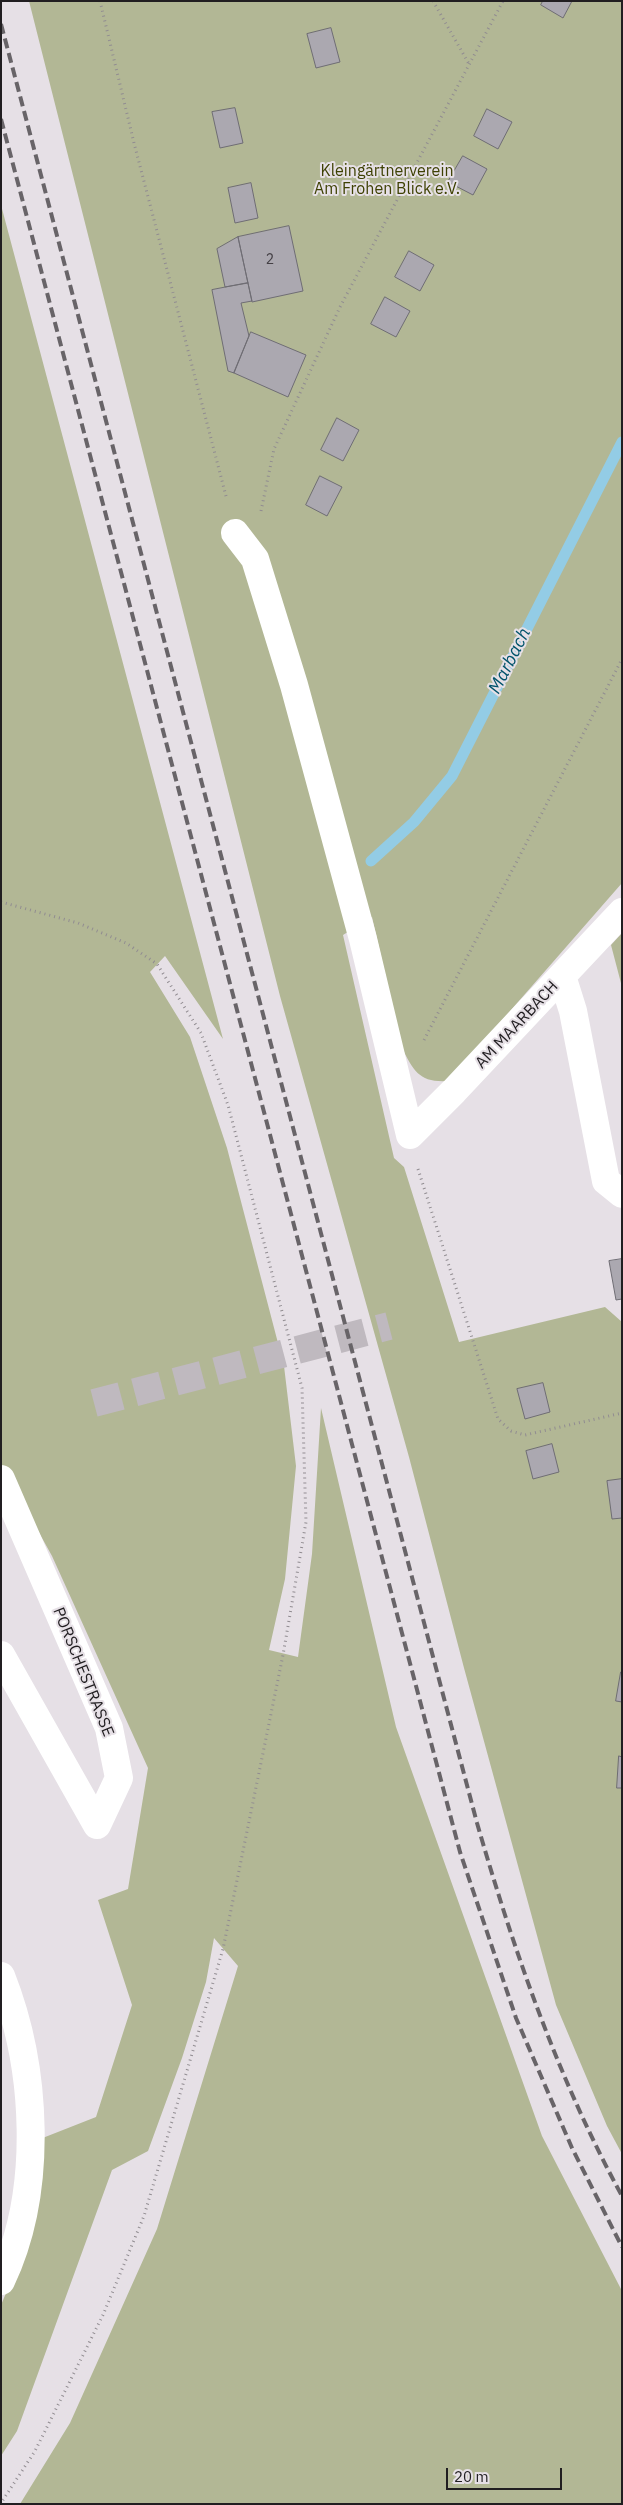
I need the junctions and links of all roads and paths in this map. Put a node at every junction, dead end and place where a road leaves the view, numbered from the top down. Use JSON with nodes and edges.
{"nodes":[{"id":1,"x":100,"y":1,"type":"edge"},
{"id":2,"x":433,"y":1,"type":"edge"},
{"id":3,"x":503,"y":1,"type":"edge"},
{"id":4,"x":469,"y":64,"type":"junction"},
{"id":5,"x":235,"y":533,"type":"joint"},
{"id":6,"x":255,"y":559,"type":"junction"},
{"id":7,"x":622,"y":658,"type":"edge"},
{"id":8,"x":1,"y":902,"type":"edge"},
{"id":9,"x":622,"y":912,"type":"edge"},
{"id":10,"x":562,"y":976,"type":"junction"},
{"id":11,"x":400,"y":1087,"type":"junction"},
{"id":12,"x":410,"y":1135,"type":"junction"},
{"id":13,"x":622,"y":1194,"type":"edge"},
{"id":14,"x":622,"y":1413,"type":"edge"},
{"id":15,"x":1,"y":1479,"type":"edge"},
{"id":16,"x":1,"y":1655,"type":"edge"},
{"id":17,"x":1,"y":1976,"type":"edge"},
{"id":18,"x":1,"y":2282,"type":"edge"},
{"id":19,"x":1,"y":2503,"type":"edge"}],
"edges":[{"from":1,"to":5,"type":"path"},
{"from":2,"to":4,"type":"path"},
{"from":3,"to":4,"type":"path"},
{"from":4,"to":6,"type":"path"},
{"from":5,"to":6,"type":"street"},
{"from":6,"to":11,"type":"street"},
{"from":7,"to":11,"type":"path"},
{"from":8,"to":19,"type":"path"},
{"from":9,"to":10,"type":"street","name":"AM MAARBACH"},
{"from":10,"to":12,"type":"street","name":"AM MAARBACH"},
{"from":10,"to":13,"type":"street"},
{"from":11,"to":12,"type":"street"},
{"from":12,"to":14,"type":"path"},
{"from":15,"to":16,"type":"street","name":"PORSCHESTRASSE"},
{"from":17,"to":18,"type":"street"}]}
